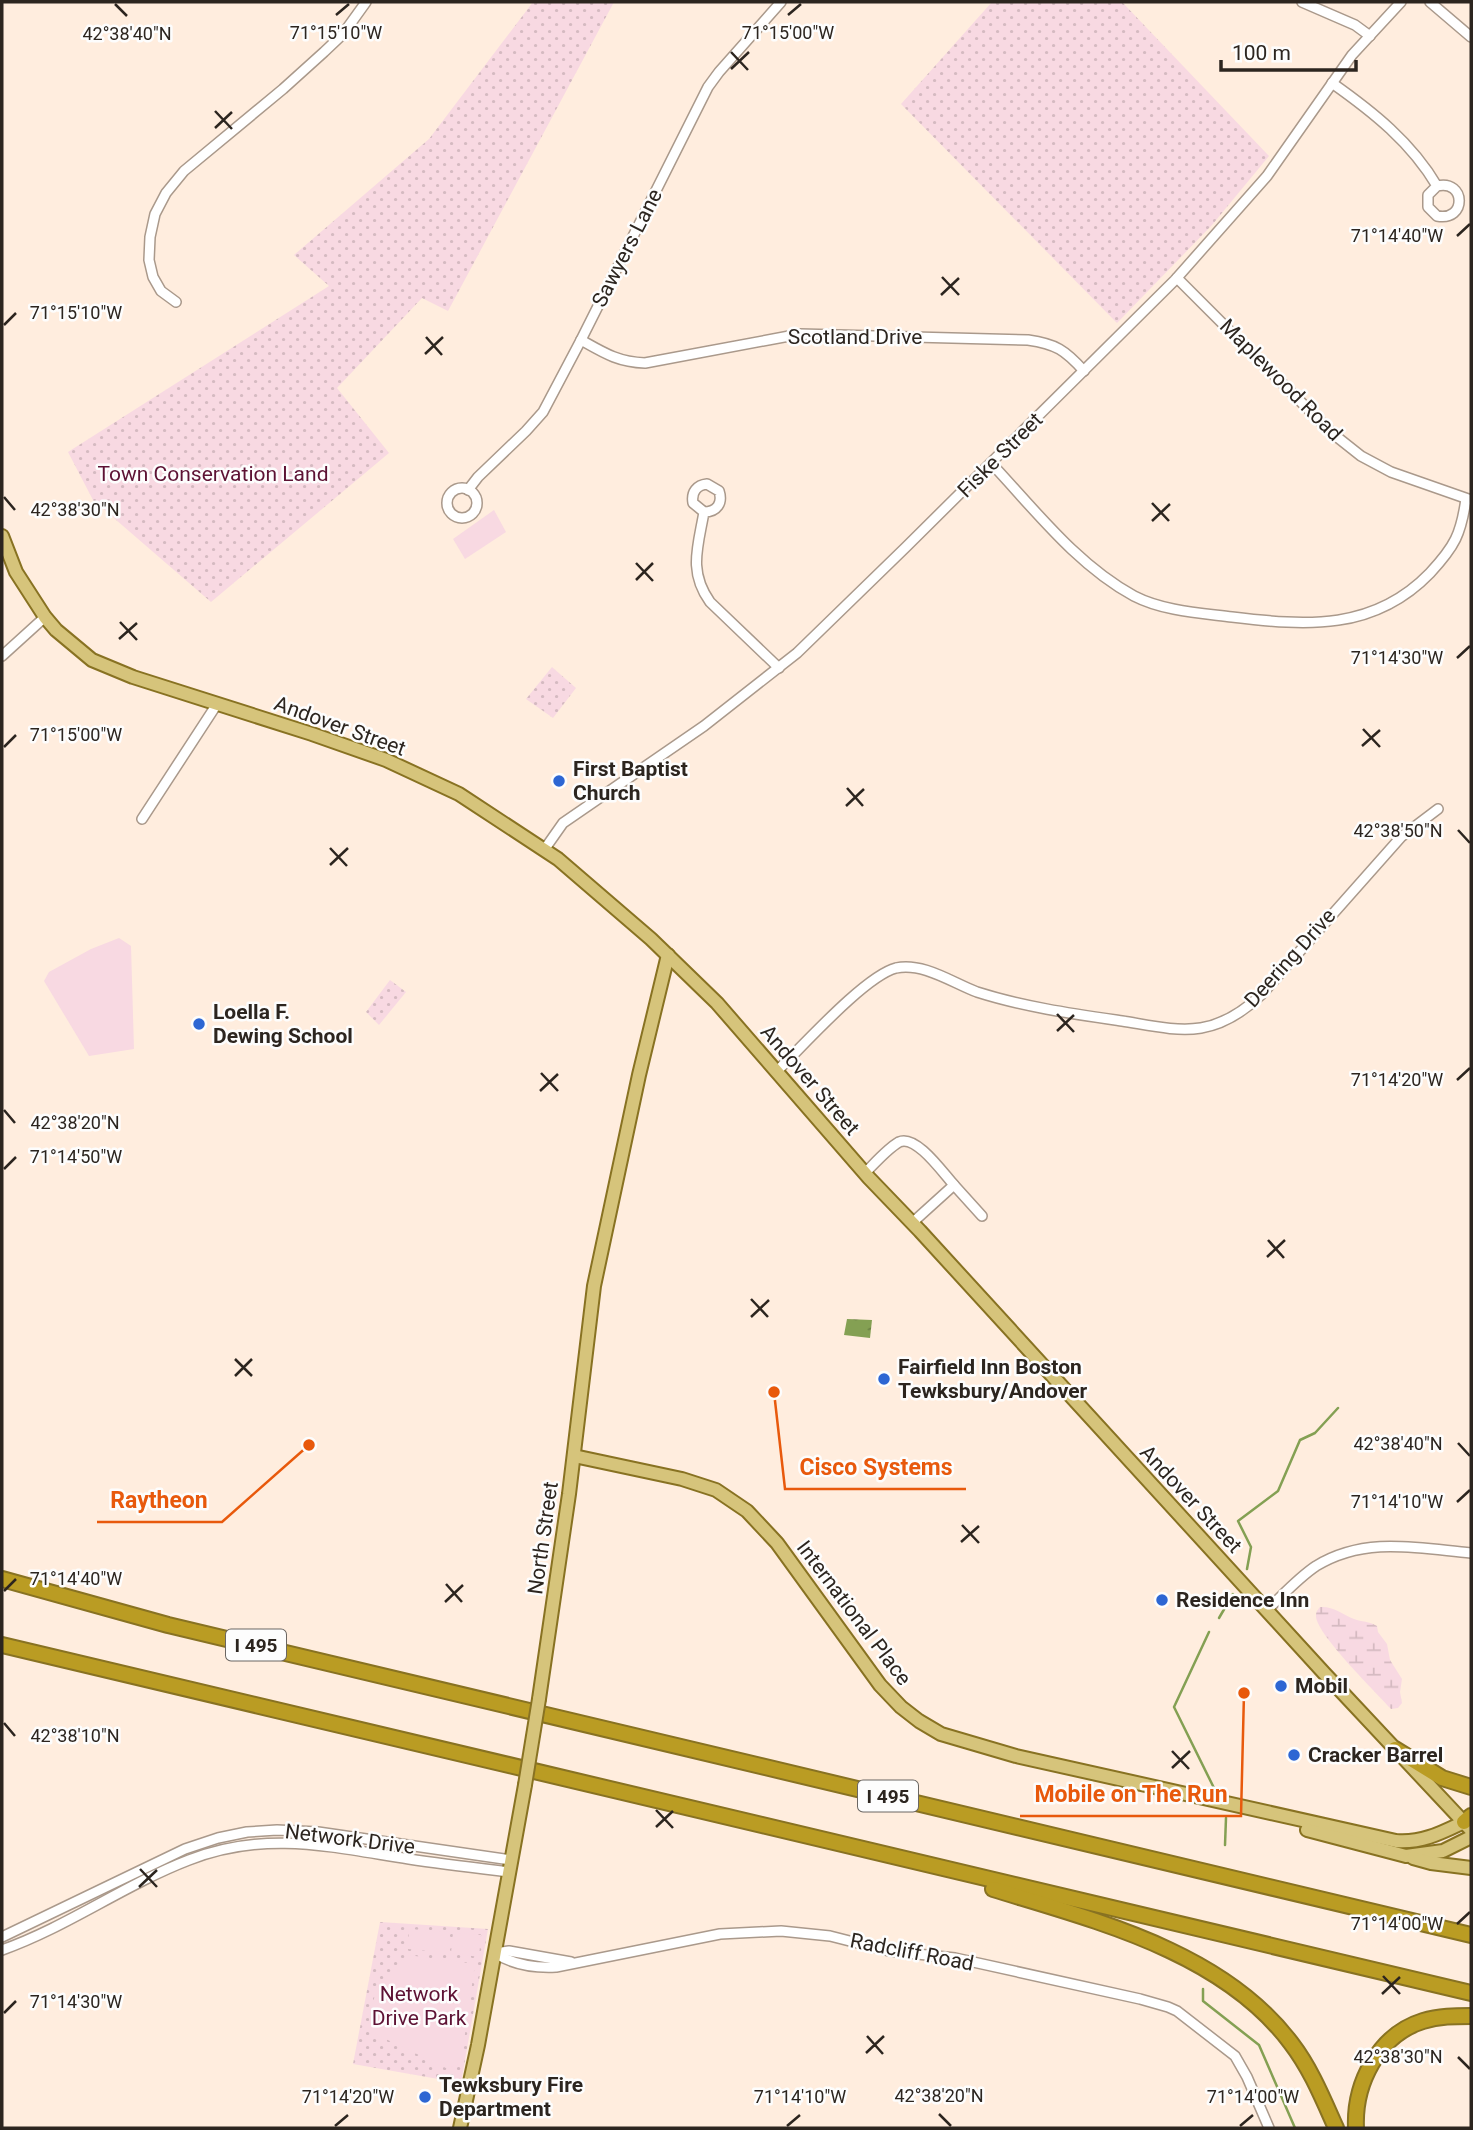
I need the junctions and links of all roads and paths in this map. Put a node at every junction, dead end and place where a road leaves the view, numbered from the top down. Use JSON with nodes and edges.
{"nodes":[{"id":1,"x":366,"y":2,"type":"edge"},
{"id":2,"x":781,"y":2,"type":"edge"},
{"id":3,"x":1302,"y":2,"type":"edge"},
{"id":4,"x":1401,"y":2,"type":"edge"},
{"id":5,"x":1430,"y":2,"type":"edge"},
{"id":6,"x":1370,"y":36,"type":"junction"},
{"id":7,"x":1471,"y":37,"type":"edge"},
{"id":8,"x":1332,"y":83,"type":"junction"},
{"id":9,"x":1437,"y":186,"type":"dead end"},
{"id":10,"x":1178,"y":278,"type":"junction"},
{"id":11,"x":176,"y":302,"type":"dead end"},
{"id":12,"x":581,"y":340,"type":"junction"},
{"id":13,"x":1084,"y":371,"type":"junction"},
{"id":14,"x":991,"y":463,"type":"junction"},
{"id":15,"x":468,"y":490,"type":"dead end"},
{"id":16,"x":1469,"y":499,"type":"edge"},
{"id":17,"x":704,"y":512,"type":"dead end"},
{"id":18,"x":2,"y":536,"type":"edge"},
{"id":19,"x":45,"y":617,"type":"junction"},
{"id":20,"x":2,"y":656,"type":"edge"},
{"id":21,"x":779,"y":668,"type":"junction"},
{"id":22,"x":217,"y":704,"type":"junction"},
{"id":23,"x":1438,"y":809,"type":"dead end"},
{"id":24,"x":142,"y":819,"type":"dead end"},
{"id":25,"x":544,"y":850,"type":"junction"},
{"id":26,"x":668,"y":955,"type":"junction"},
{"id":27,"x":777,"y":1072,"type":"junction"},
{"id":28,"x":865,"y":1173,"type":"junction"},
{"id":29,"x":954,"y":1185,"type":"junction"},
{"id":30,"x":982,"y":1216,"type":"dead end"},
{"id":31,"x":912,"y":1223,"type":"junction"},
{"id":32,"x":574,"y":1455,"type":"junction"},
{"id":33,"x":1471,"y":1553,"type":"edge"},
{"id":34,"x":2,"y":1579,"type":"edge"},
{"id":35,"x":1267,"y":1610,"type":"junction"},
{"id":36,"x":2,"y":1645,"type":"edge"},
{"id":37,"x":1395,"y":1749,"type":"junction"},
{"id":38,"x":1471,"y":1787,"type":"edge"},
{"id":39,"x":1238,"y":1807,"type":"junction"},
{"id":40,"x":1469,"y":1823,"type":"edge"},
{"id":41,"x":1471,"y":1837,"type":"edge"},
{"id":42,"x":875,"y":1852,"type":"junction"},
{"id":43,"x":1406,"y":1856,"type":"junction"},
{"id":44,"x":510,"y":1866,"type":"junction"},
{"id":45,"x":1471,"y":1868,"type":"edge"},
{"id":46,"x":1471,"y":1935,"type":"edge"},
{"id":47,"x":2,"y":1937,"type":"edge"},
{"id":48,"x":2,"y":1950,"type":"edge"},
{"id":49,"x":495,"y":1953,"type":"junction"},
{"id":50,"x":1471,"y":1993,"type":"edge"},
{"id":51,"x":1471,"y":2016,"type":"edge"},
{"id":52,"x":460,"y":2128,"type":"edge"},
{"id":53,"x":1269,"y":2128,"type":"edge"},
{"id":54,"x":1336,"y":2128,"type":"edge"},
{"id":55,"x":1356,"y":2128,"type":"edge"}],
"edges":[{"from":1,"to":11,"type":"street"},
{"from":2,"to":12,"type":"street","name":"Sawyers Lane"},
{"from":3,"to":6,"type":"street"},
{"from":4,"to":6,"type":"street","name":"Fiske Street"},
{"from":5,"to":7,"type":"street"},
{"from":6,"to":8,"type":"street","name":"Fiske Street"},
{"from":8,"to":9,"type":"street"},
{"from":8,"to":10,"type":"street","name":"Fiske Street"},
{"from":10,"to":13,"type":"street","name":"Fiske Street"},
{"from":10,"to":16,"type":"street","name":"Maplewood Road"},
{"from":12,"to":13,"type":"street","name":"Scotland Drive"},
{"from":12,"to":15,"type":"street","name":"Sawyers Lane"},
{"from":13,"to":14,"type":"street","name":"Fiske Street"},
{"from":14,"to":16,"type":"street"},
{"from":14,"to":21,"type":"street","name":"Fiske Street"},
{"from":17,"to":21,"type":"street"},
{"from":18,"to":19,"type":"main road","name":"Andover Street"},
{"from":19,"to":20,"type":"street"},
{"from":19,"to":22,"type":"main road","name":"Andover Street"},
{"from":21,"to":25,"type":"street","name":"Fiske Street"},
{"from":22,"to":24,"type":"street"},
{"from":22,"to":25,"type":"main road","name":"Andover Street"},
{"from":23,"to":27,"type":"street","name":"Deering Drive"},
{"from":25,"to":26,"type":"main road","name":"Andover Street"},
{"from":26,"to":27,"type":"main road","name":"Andover Street"},
{"from":26,"to":32,"type":"main road","name":"North Street"},
{"from":27,"to":28,"type":"main road","name":"Andover Street"},
{"from":28,"to":29,"type":"street"},
{"from":28,"to":31,"type":"main road","name":"Andover Street"},
{"from":29,"to":30,"type":"street"},
{"from":29,"to":31,"type":"street"},
{"from":31,"to":35,"type":"main road","name":"Andover Street"},
{"from":32,"to":39,"type":"main road","name":"International Place"},
{"from":32,"to":44,"type":"main road","name":"North Street","bridge":true},
{"from":33,"to":35,"type":"street"},
{"from":34,"to":46,"type":"highway","number":"I 495"},
{"from":35,"to":37,"type":"main road","name":"Andover Street"},
{"from":36,"to":42,"type":"highway"},
{"from":37,"to":38,"type":"highway"},
{"from":37,"to":40,"type":"main road","name":"Andover Street"},
{"from":39,"to":40,"type":"main road","name":"International Place"},
{"from":39,"to":43,"type":"main road","name":"International Place"},
{"from":41,"to":43,"type":"main road","name":"International Place"},
{"from":42,"to":50,"type":"highway"},
{"from":42,"to":54,"type":"highway"},
{"from":43,"to":45,"type":"main road"},
{"from":44,"to":47,"type":"street","name":"Network Drive"},
{"from":44,"to":48,"type":"street","name":"Network Drive"},
{"from":44,"to":49,"type":"main road","name":"North Street"},
{"from":49,"to":52,"type":"main road","name":"North Street"},
{"from":49,"to":53,"type":"street","name":"Radcliff Road"},
{"from":51,"to":55,"type":"highway"}]}
